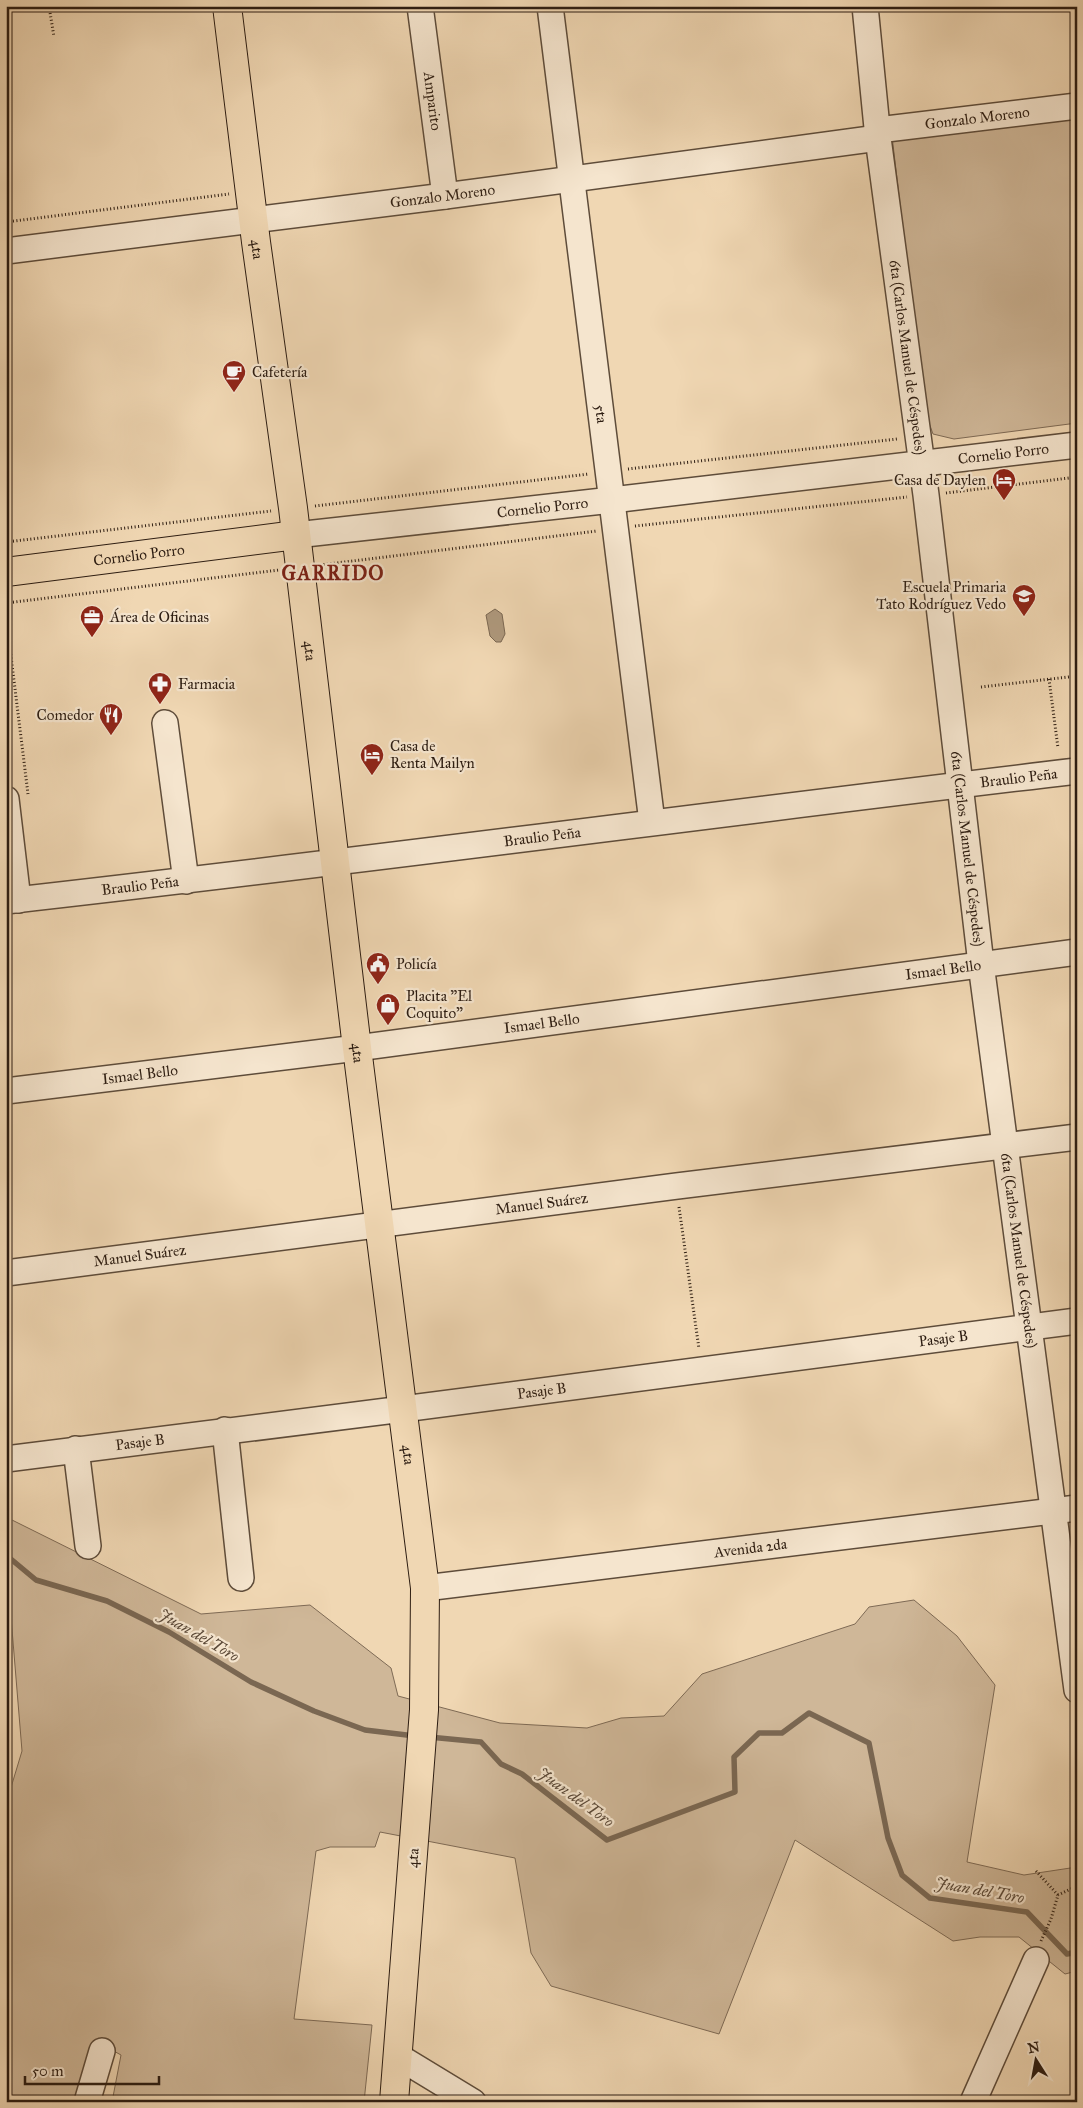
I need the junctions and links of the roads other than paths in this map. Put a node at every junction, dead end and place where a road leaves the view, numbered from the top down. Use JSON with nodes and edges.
{"nodes":[{"id":1,"x":227,"y":6,"type":"edge"},
{"id":2,"x":420,"y":6,"type":"edge"},
{"id":3,"x":550,"y":6,"type":"edge"},
{"id":4,"x":865,"y":6,"type":"edge"},
{"id":5,"x":1077,"y":106,"type":"edge"},
{"id":6,"x":878,"y":134,"type":"junction"},
{"id":7,"x":570,"y":180,"type":"junction"},
{"id":8,"x":445,"y":196,"type":"junction"},
{"id":9,"x":254,"y":220,"type":"junction"},
{"id":10,"x":6,"y":252,"type":"edge"},
{"id":11,"x":1077,"y":445,"type":"edge"},
{"id":12,"x":922,"y":464,"type":"junction"},
{"id":13,"x":612,"y":500,"type":"junction"},
{"id":14,"x":296,"y":535,"type":"junction"},
{"id":15,"x":6,"y":572,"type":"edge"},
{"id":16,"x":165,"y":723,"type":"dead end"},
{"id":17,"x":1077,"y":771,"type":"edge"},
{"id":18,"x":960,"y":785,"type":"junction"},
{"id":19,"x":18,"y":800,"type":"edge"},
{"id":20,"x":652,"y":822,"type":"junction"},
{"id":21,"x":335,"y":863,"type":"junction"},
{"id":22,"x":186,"y":881,"type":"junction"},
{"id":23,"x":12,"y":901,"type":"edge"},
{"id":24,"x":1077,"y":952,"type":"edge"},
{"id":25,"x":981,"y":964,"type":"junction"},
{"id":26,"x":357,"y":1048,"type":"junction"},
{"id":27,"x":6,"y":1091,"type":"edge"},
{"id":28,"x":1077,"y":1137,"type":"edge"},
{"id":29,"x":1004,"y":1146,"type":"junction"},
{"id":30,"x":379,"y":1225,"type":"junction"},
{"id":31,"x":6,"y":1273,"type":"edge"},
{"id":32,"x":1077,"y":1321,"type":"edge"},
{"id":33,"x":1029,"y":1326,"type":"junction"},
{"id":34,"x":403,"y":1409,"type":"junction"},
{"id":35,"x":225,"y":1430,"type":"junction"},
{"id":36,"x":76,"y":1449,"type":"junction"},
{"id":37,"x":6,"y":1458,"type":"edge"},
{"id":38,"x":1077,"y":1508,"type":"edge"},
{"id":39,"x":1052,"y":1511,"type":"junction"},
{"id":40,"x":88,"y":1546,"type":"dead end"},
{"id":41,"x":241,"y":1578,"type":"dead end"},
{"id":42,"x":425,"y":1588,"type":"junction"},
{"id":43,"x":1077,"y":1690,"type":"edge"},
{"id":44,"x":1038,"y":1953,"type":"road end"},
{"id":45,"x":102,"y":2051,"type":"dead end"},
{"id":46,"x":398,"y":2057,"type":"junction"},
{"id":47,"x":87,"y":2102,"type":"edge"},
{"id":48,"x":394,"y":2102,"type":"edge"},
{"id":49,"x":473,"y":2102,"type":"edge"},
{"id":50,"x":973,"y":2102,"type":"edge"}],
"edges":[{"from":1,"to":9,"type":"main road","name":"4ta"},
{"from":2,"to":8,"type":"street","name":"Amparito"},
{"from":3,"to":7,"type":"street","name":"5ta"},
{"from":4,"to":6,"type":"street","name":"6ta (Carlos Manuel de Céspedes)"},
{"from":5,"to":6,"type":"street","name":"Gonzalo Moreno"},
{"from":6,"to":7,"type":"street","name":"Gonzalo Moreno"},
{"from":6,"to":12,"type":"street","name":"6ta (Carlos Manuel de Céspedes)"},
{"from":7,"to":8,"type":"street","name":"Gonzalo Moreno"},
{"from":7,"to":13,"type":"street","name":"5ta"},
{"from":8,"to":9,"type":"street","name":"Gonzalo Moreno"},
{"from":9,"to":10,"type":"street","name":"Gonzalo Moreno"},
{"from":9,"to":14,"type":"main road","name":"4ta"},
{"from":11,"to":12,"type":"street","name":"Cornelio Porro"},
{"from":12,"to":13,"type":"street","name":"Cornelio Porro"},
{"from":12,"to":18,"type":"street","name":"6ta (Carlos Manuel de Céspedes)"},
{"from":13,"to":14,"type":"street","name":"Cornelio Porro"},
{"from":13,"to":20,"type":"street","name":"5ta"},
{"from":14,"to":15,"type":"main road","name":"Cornelio Porro"},
{"from":14,"to":21,"type":"main road","name":"4ta"},
{"from":16,"to":22,"type":"street"},
{"from":17,"to":18,"type":"street","name":"Braulio Peña"},
{"from":18,"to":20,"type":"street","name":"Braulio Peña"},
{"from":18,"to":25,"type":"street","name":"6ta (Carlos Manuel de Céspedes)"},
{"from":19,"to":23,"type":"street"},
{"from":20,"to":21,"type":"street","name":"Braulio Peña"},
{"from":21,"to":22,"type":"street","name":"Braulio Peña"},
{"from":21,"to":26,"type":"main road","name":"4ta"},
{"from":22,"to":23,"type":"street","name":"Braulio Peña"},
{"from":24,"to":25,"type":"street","name":"Ismael Bello"},
{"from":25,"to":26,"type":"street","name":"Ismael Bello"},
{"from":25,"to":29,"type":"street","name":"6ta (Carlos Manuel de Céspedes)"},
{"from":26,"to":27,"type":"street","name":"Ismael Bello"},
{"from":26,"to":30,"type":"main road","name":"4ta"},
{"from":28,"to":29,"type":"street","name":"Manuel Suárez"},
{"from":29,"to":30,"type":"street","name":"Manuel Suárez"},
{"from":29,"to":33,"type":"street","name":"6ta (Carlos Manuel de Céspedes)"},
{"from":30,"to":31,"type":"street","name":"Manuel Suárez"},
{"from":30,"to":34,"type":"main road","name":"4ta"},
{"from":32,"to":33,"type":"street","name":"Pasaje B"},
{"from":33,"to":34,"type":"street","name":"Pasaje B"},
{"from":33,"to":39,"type":"street","name":"6ta (Carlos Manuel de Céspedes)"},
{"from":34,"to":35,"type":"street","name":"Pasaje B"},
{"from":34,"to":42,"type":"main road","name":"4ta"},
{"from":35,"to":36,"type":"street","name":"Pasaje B"},
{"from":35,"to":41,"type":"street"},
{"from":36,"to":37,"type":"street","name":"Pasaje B"},
{"from":36,"to":40,"type":"street"},
{"from":38,"to":39,"type":"street","name":"Avenida 2da"},
{"from":39,"to":42,"type":"street","name":"Avenida 2da"},
{"from":39,"to":43,"type":"street","name":"6ta (Carlos Manuel de Céspedes)"},
{"from":42,"to":46,"type":"main road","name":"4ta"},
{"from":44,"to":50,"type":"street"},
{"from":45,"to":47,"type":"street"},
{"from":46,"to":48,"type":"main road","name":"4ta"},
{"from":46,"to":49,"type":"street"}]}
